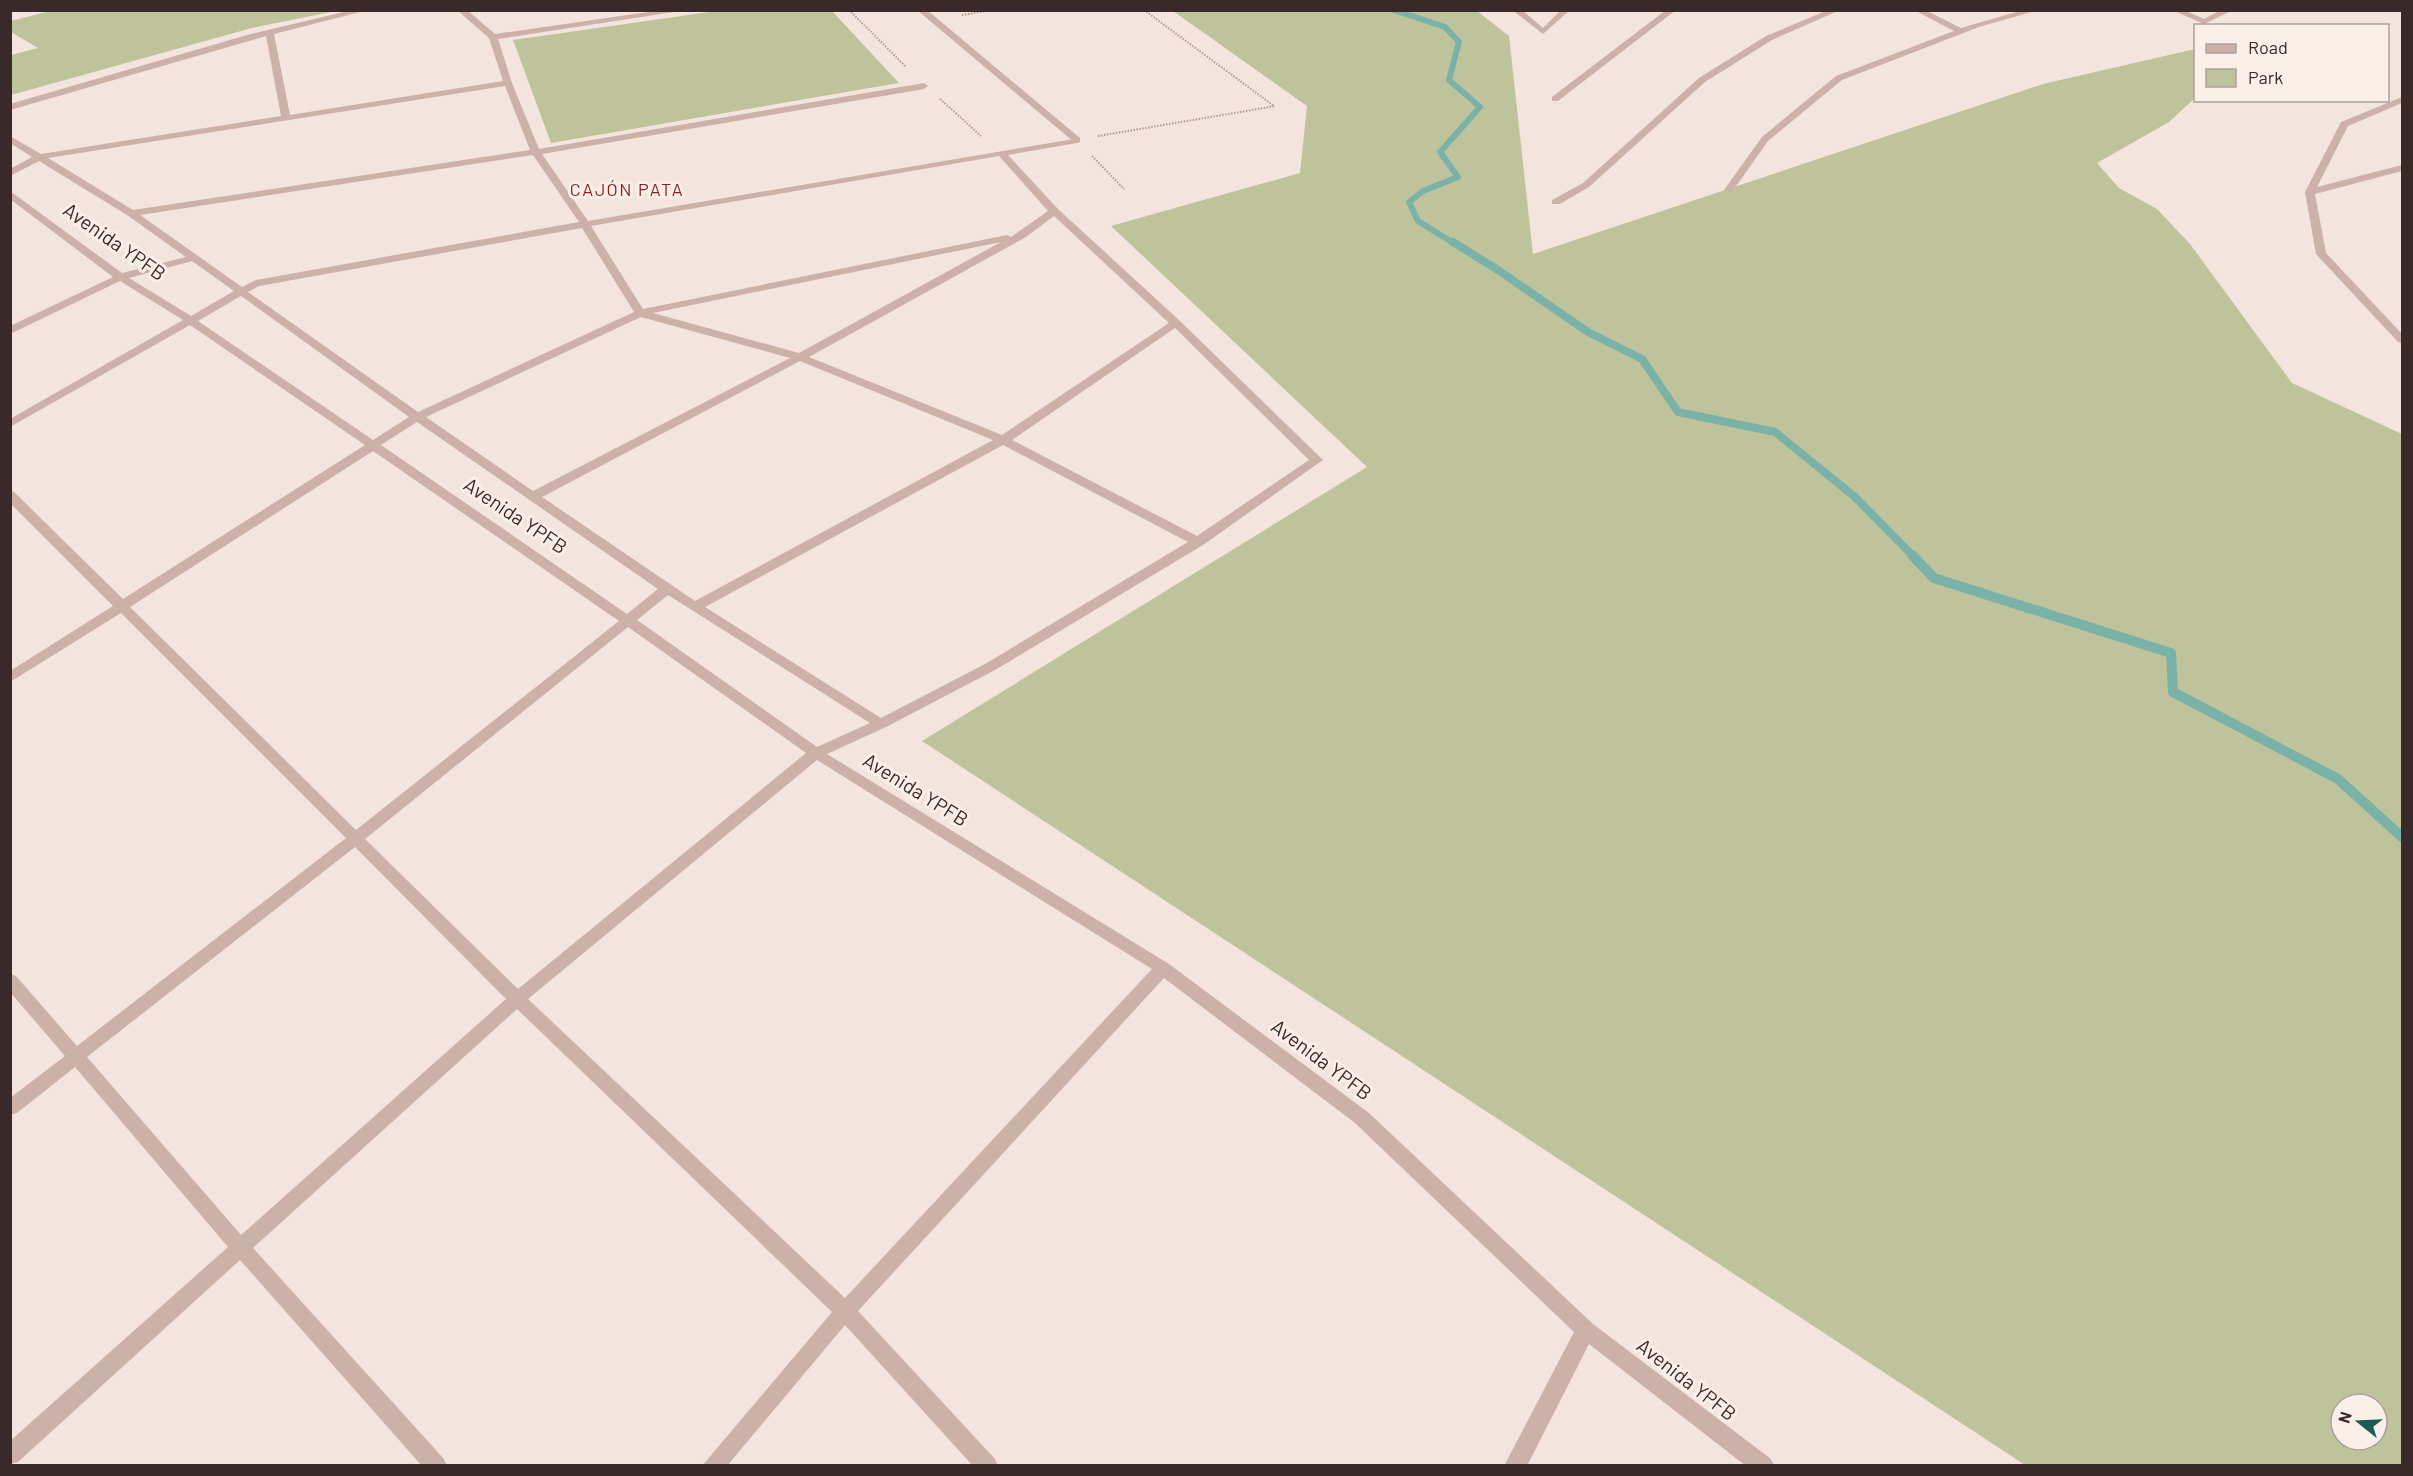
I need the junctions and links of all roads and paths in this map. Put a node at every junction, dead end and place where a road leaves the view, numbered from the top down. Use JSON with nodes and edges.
{"nodes":[{"id":1,"x":364,"y":10,"type":"edge"},
{"id":2,"x":461,"y":10,"type":"edge"},
{"id":3,"x":683,"y":10,"type":"edge"},
{"id":4,"x":921,"y":10,"type":"edge"},
{"id":5,"x":1144,"y":10,"type":"edge"},
{"id":6,"x":1515,"y":10,"type":"edge"},
{"id":7,"x":1566,"y":10,"type":"edge"},
{"id":8,"x":1672,"y":10,"type":"edge"},
{"id":9,"x":1836,"y":10,"type":"edge"},
{"id":10,"x":1918,"y":10,"type":"edge"},
{"id":11,"x":2034,"y":10,"type":"edge"},
{"id":12,"x":2176,"y":10,"type":"edge"},
{"id":13,"x":2229,"y":10,"type":"edge"},
{"id":14,"x":1961,"y":31,"type":"junction"},
{"id":15,"x":270,"y":32,"type":"junction"},
{"id":16,"x":493,"y":37,"type":"junction"},
{"id":17,"x":508,"y":83,"type":"junction"},
{"id":18,"x":924,"y":86,"type":"dead end"},
{"id":19,"x":1554,"y":99,"type":"dead end"},
{"id":20,"x":2403,"y":100,"type":"edge"},
{"id":21,"x":10,"y":107,"type":"edge"},
{"id":22,"x":286,"y":118,"type":"junction"},
{"id":23,"x":10,"y":139,"type":"edge"},
{"id":24,"x":1077,"y":140,"type":"junction"},
{"id":25,"x":536,"y":152,"type":"junction"},
{"id":26,"x":1002,"y":154,"type":"junction"},
{"id":27,"x":38,"y":158,"type":"junction"},
{"id":28,"x":2403,"y":168,"type":"edge"},
{"id":29,"x":10,"y":173,"type":"edge"},
{"id":30,"x":1124,"y":189,"type":"dead end"},
{"id":31,"x":1729,"y":189,"type":"dead end"},
{"id":32,"x":2310,"y":192,"type":"junction"},
{"id":33,"x":10,"y":194,"type":"edge"},
{"id":34,"x":1556,"y":202,"type":"dead end"},
{"id":35,"x":1054,"y":211,"type":"junction"},
{"id":36,"x":131,"y":213,"type":"junction"},
{"id":37,"x":585,"y":224,"type":"junction"},
{"id":38,"x":1022,"y":235,"type":"junction"},
{"id":39,"x":193,"y":258,"type":"junction"},
{"id":40,"x":120,"y":277,"type":"junction"},
{"id":41,"x":242,"y":293,"type":"junction"},
{"id":42,"x":640,"y":313,"type":"junction"},
{"id":43,"x":191,"y":322,"type":"junction"},
{"id":44,"x":1176,"y":322,"type":"junction"},
{"id":45,"x":10,"y":331,"type":"edge"},
{"id":46,"x":2403,"y":340,"type":"edge"},
{"id":47,"x":800,"y":357,"type":"junction"},
{"id":48,"x":417,"y":417,"type":"junction"},
{"id":49,"x":10,"y":424,"type":"edge"},
{"id":50,"x":1002,"y":440,"type":"junction"},
{"id":51,"x":373,"y":446,"type":"junction"},
{"id":52,"x":10,"y":495,"type":"edge"},
{"id":53,"x":534,"y":496,"type":"junction"},
{"id":54,"x":1198,"y":542,"type":"junction"},
{"id":55,"x":667,"y":589,"type":"junction"},
{"id":56,"x":696,"y":606,"type":"junction"},
{"id":57,"x":122,"y":607,"type":"junction"},
{"id":58,"x":627,"y":621,"type":"junction"},
{"id":59,"x":10,"y":678,"type":"edge"},
{"id":60,"x":881,"y":724,"type":"junction"},
{"id":61,"x":816,"y":753,"type":"junction"},
{"id":62,"x":356,"y":838,"type":"junction"},
{"id":63,"x":1164,"y":968,"type":"junction"},
{"id":64,"x":10,"y":980,"type":"edge"},
{"id":65,"x":517,"y":999,"type":"junction"},
{"id":66,"x":77,"y":1057,"type":"junction"},
{"id":67,"x":10,"y":1108,"type":"edge"},
{"id":68,"x":241,"y":1248,"type":"junction"},
{"id":69,"x":845,"y":1311,"type":"junction"},
{"id":70,"x":1586,"y":1330,"type":"junction"},
{"id":71,"x":10,"y":1455,"type":"edge"},
{"id":72,"x":436,"y":1466,"type":"edge"},
{"id":73,"x":713,"y":1466,"type":"edge"},
{"id":74,"x":987,"y":1466,"type":"edge"},
{"id":75,"x":1515,"y":1466,"type":"edge"},
{"id":76,"x":1763,"y":1466,"type":"edge"}],
"edges":[{"from":1,"to":15,"type":"street"},
{"from":2,"to":16,"type":"street"},
{"from":3,"to":16,"type":"street"},
{"from":4,"to":24,"type":"street"},
{"from":5,"to":24,"type":"path"},
{"from":6,"to":7,"type":"street"},
{"from":8,"to":19,"type":"street"},
{"from":9,"to":34,"type":"street"},
{"from":10,"to":14,"type":"street"},
{"from":11,"to":14,"type":"street"},
{"from":12,"to":13,"type":"street"},
{"from":14,"to":31,"type":"street"},
{"from":15,"to":21,"type":"street"},
{"from":15,"to":22,"type":"street"},
{"from":16,"to":17,"type":"street"},
{"from":17,"to":22,"type":"street"},
{"from":17,"to":25,"type":"street"},
{"from":18,"to":25,"type":"street"},
{"from":20,"to":32,"type":"street"},
{"from":22,"to":27,"type":"street"},
{"from":23,"to":27,"type":"street","name":"Avenida YPFB"},
{"from":24,"to":26,"type":"street"},
{"from":24,"to":30,"type":"path"},
{"from":25,"to":36,"type":"street"},
{"from":25,"to":37,"type":"street"},
{"from":26,"to":35,"type":"street"},
{"from":26,"to":37,"type":"street"},
{"from":27,"to":29,"type":"street"},
{"from":27,"to":36,"type":"street","name":"Avenida YPFB"},
{"from":28,"to":32,"type":"street"},
{"from":32,"to":46,"type":"street"},
{"from":33,"to":40,"type":"street","name":"Avenida YPFB"},
{"from":35,"to":38,"type":"street"},
{"from":35,"to":44,"type":"street"},
{"from":36,"to":39,"type":"street","name":"Avenida YPFB"},
{"from":37,"to":41,"type":"street"},
{"from":37,"to":42,"type":"street"},
{"from":38,"to":42,"type":"street"},
{"from":38,"to":47,"type":"street"},
{"from":39,"to":40,"type":"street"},
{"from":39,"to":41,"type":"street","name":"Avenida YPFB"},
{"from":40,"to":43,"type":"street","name":"Avenida YPFB"},
{"from":40,"to":45,"type":"street"},
{"from":41,"to":43,"type":"street"},
{"from":41,"to":48,"type":"street","name":"Avenida YPFB"},
{"from":42,"to":47,"type":"street"},
{"from":42,"to":48,"type":"street"},
{"from":43,"to":49,"type":"street"},
{"from":43,"to":51,"type":"street","name":"Avenida YPFB"},
{"from":44,"to":50,"type":"street"},
{"from":44,"to":54,"type":"street"},
{"from":47,"to":50,"type":"street"},
{"from":47,"to":53,"type":"street"},
{"from":48,"to":51,"type":"street"},
{"from":48,"to":53,"type":"street","name":"Avenida YPFB"},
{"from":50,"to":54,"type":"street"},
{"from":50,"to":56,"type":"street"},
{"from":51,"to":57,"type":"street"},
{"from":51,"to":58,"type":"street","name":"Avenida YPFB"},
{"from":52,"to":57,"type":"street"},
{"from":53,"to":55,"type":"street","name":"Avenida YPFB"},
{"from":54,"to":60,"type":"street"},
{"from":55,"to":56,"type":"street","name":"Avenida YPFB"},
{"from":55,"to":58,"type":"street"},
{"from":56,"to":60,"type":"street","name":"Avenida YPFB"},
{"from":57,"to":59,"type":"street"},
{"from":57,"to":62,"type":"street"},
{"from":58,"to":61,"type":"street","name":"Avenida YPFB"},
{"from":58,"to":62,"type":"street"},
{"from":60,"to":61,"type":"street"},
{"from":61,"to":63,"type":"street","name":"Avenida YPFB"},
{"from":61,"to":65,"type":"street"},
{"from":62,"to":65,"type":"street"},
{"from":62,"to":66,"type":"street"},
{"from":63,"to":69,"type":"street"},
{"from":63,"to":70,"type":"street","name":"Avenida YPFB"},
{"from":64,"to":66,"type":"street"},
{"from":65,"to":68,"type":"street"},
{"from":65,"to":69,"type":"street"},
{"from":66,"to":67,"type":"street"},
{"from":66,"to":68,"type":"street"},
{"from":68,"to":71,"type":"street"},
{"from":68,"to":72,"type":"street"},
{"from":69,"to":73,"type":"street"},
{"from":69,"to":74,"type":"street"},
{"from":70,"to":75,"type":"street"},
{"from":70,"to":76,"type":"street","name":"Avenida YPFB"}]}
